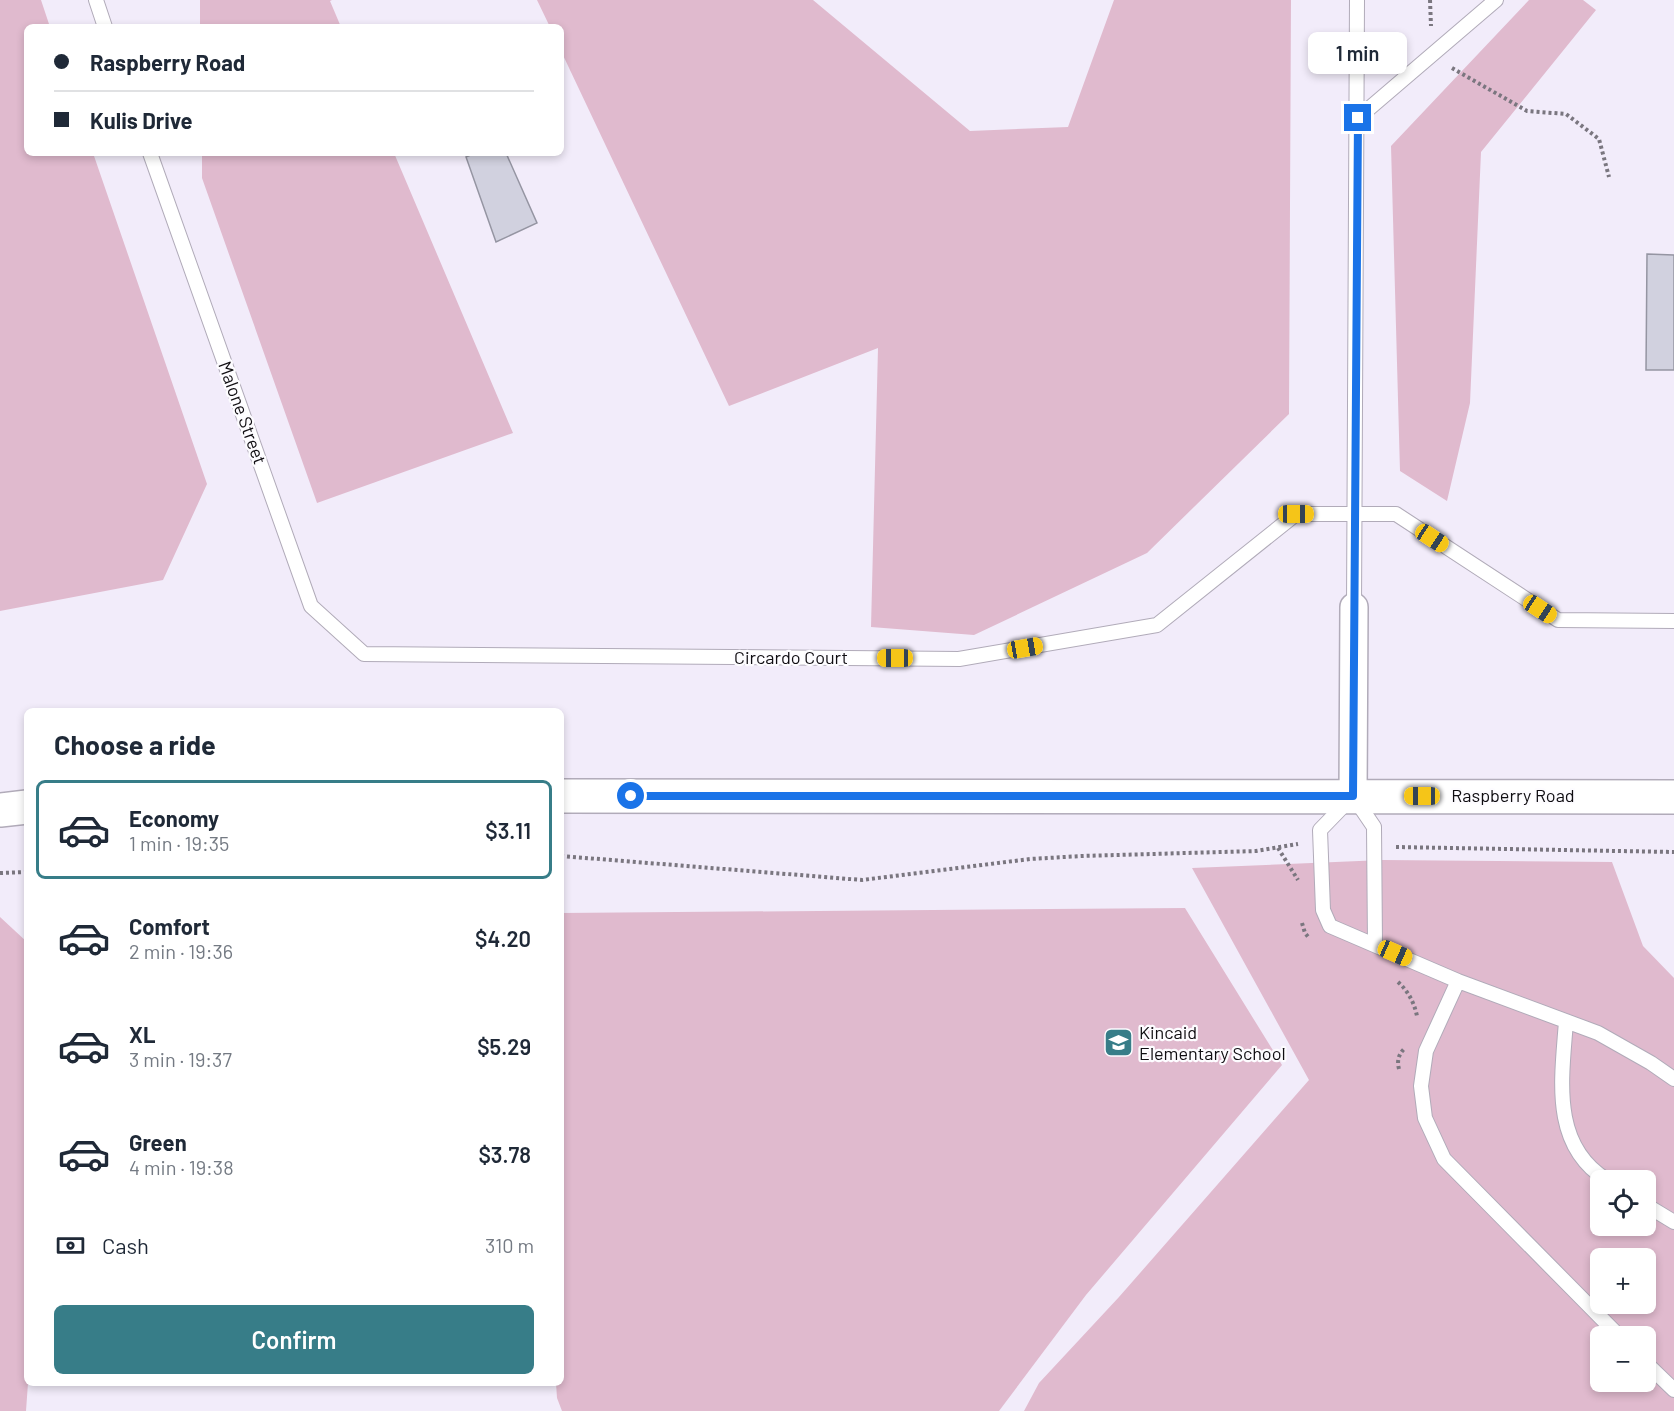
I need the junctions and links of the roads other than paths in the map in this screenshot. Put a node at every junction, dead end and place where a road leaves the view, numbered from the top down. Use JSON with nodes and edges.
{"nodes":[{"id":1,"x":96,"y":0,"type":"edge"},
{"id":2,"x":1357,"y":0,"type":"edge"},
{"id":3,"x":1496,"y":0,"type":"edge"},
{"id":4,"x":104,"y":24,"type":"edge"},
{"id":5,"x":1358,"y":118,"type":"junction"},
{"id":6,"x":151,"y":156,"type":"edge"},
{"id":7,"x":1355,"y":514,"type":"junction"},
{"id":8,"x":1354,"y":607,"type":"joint"},
{"id":9,"x":1674,"y":621,"type":"edge"},
{"id":10,"x":364,"y":654,"type":"joint"},
{"id":11,"x":0,"y":793,"type":"edge"},
{"id":12,"x":24,"y":793,"type":"edge"},
{"id":13,"x":564,"y":796,"type":"edge"},
{"id":14,"x":1353,"y":796,"type":"junction"},
{"id":15,"x":1674,"y":797,"type":"edge"},
{"id":16,"x":24,"y":807,"type":"edge"},
{"id":17,"x":0,"y":810,"type":"edge"},
{"id":18,"x":1375,"y":944,"type":"junction"},
{"id":19,"x":1458,"y":981,"type":"junction"},
{"id":20,"x":1566,"y":1021,"type":"junction"},
{"id":21,"x":1674,"y":1079,"type":"edge"},
{"id":22,"x":1594,"y":1170,"type":"edge"},
{"id":23,"x":1656,"y":1211,"type":"edge"},
{"id":24,"x":1674,"y":1222,"type":"edge"},
{"id":25,"x":1610,"y":1326,"type":"edge"},
{"id":26,"x":1656,"y":1373,"type":"edge"},
{"id":27,"x":1674,"y":1390,"type":"edge"}],
"edges":[{"from":1,"to":4,"type":"lane"},
{"from":2,"to":5,"type":"lane"},
{"from":3,"to":5,"type":"lane"},
{"from":5,"to":7,"type":"lane"},
{"from":6,"to":10,"type":"lane","name":"Malone Street"},
{"from":7,"to":8,"type":"lane"},
{"from":7,"to":9,"type":"lane","name":"Circardo Court"},
{"from":7,"to":10,"type":"lane","name":"Circardo Court"},
{"from":8,"to":14,"type":"street"},
{"from":11,"to":12,"type":"main road"},
{"from":13,"to":14,"type":"main road","name":"Raspberry Road"},
{"from":14,"to":15,"type":"main road","name":"Raspberry Road"},
{"from":14,"to":18,"type":"lane"},
{"from":14,"to":18,"type":"lane"},
{"from":16,"to":17,"type":"main road"},
{"from":18,"to":19,"type":"lane"},
{"from":19,"to":20,"type":"lane"},
{"from":19,"to":25,"type":"lane"},
{"from":20,"to":21,"type":"lane"},
{"from":20,"to":22,"type":"lane"},
{"from":23,"to":24,"type":"lane"},
{"from":26,"to":27,"type":"lane"}]}
